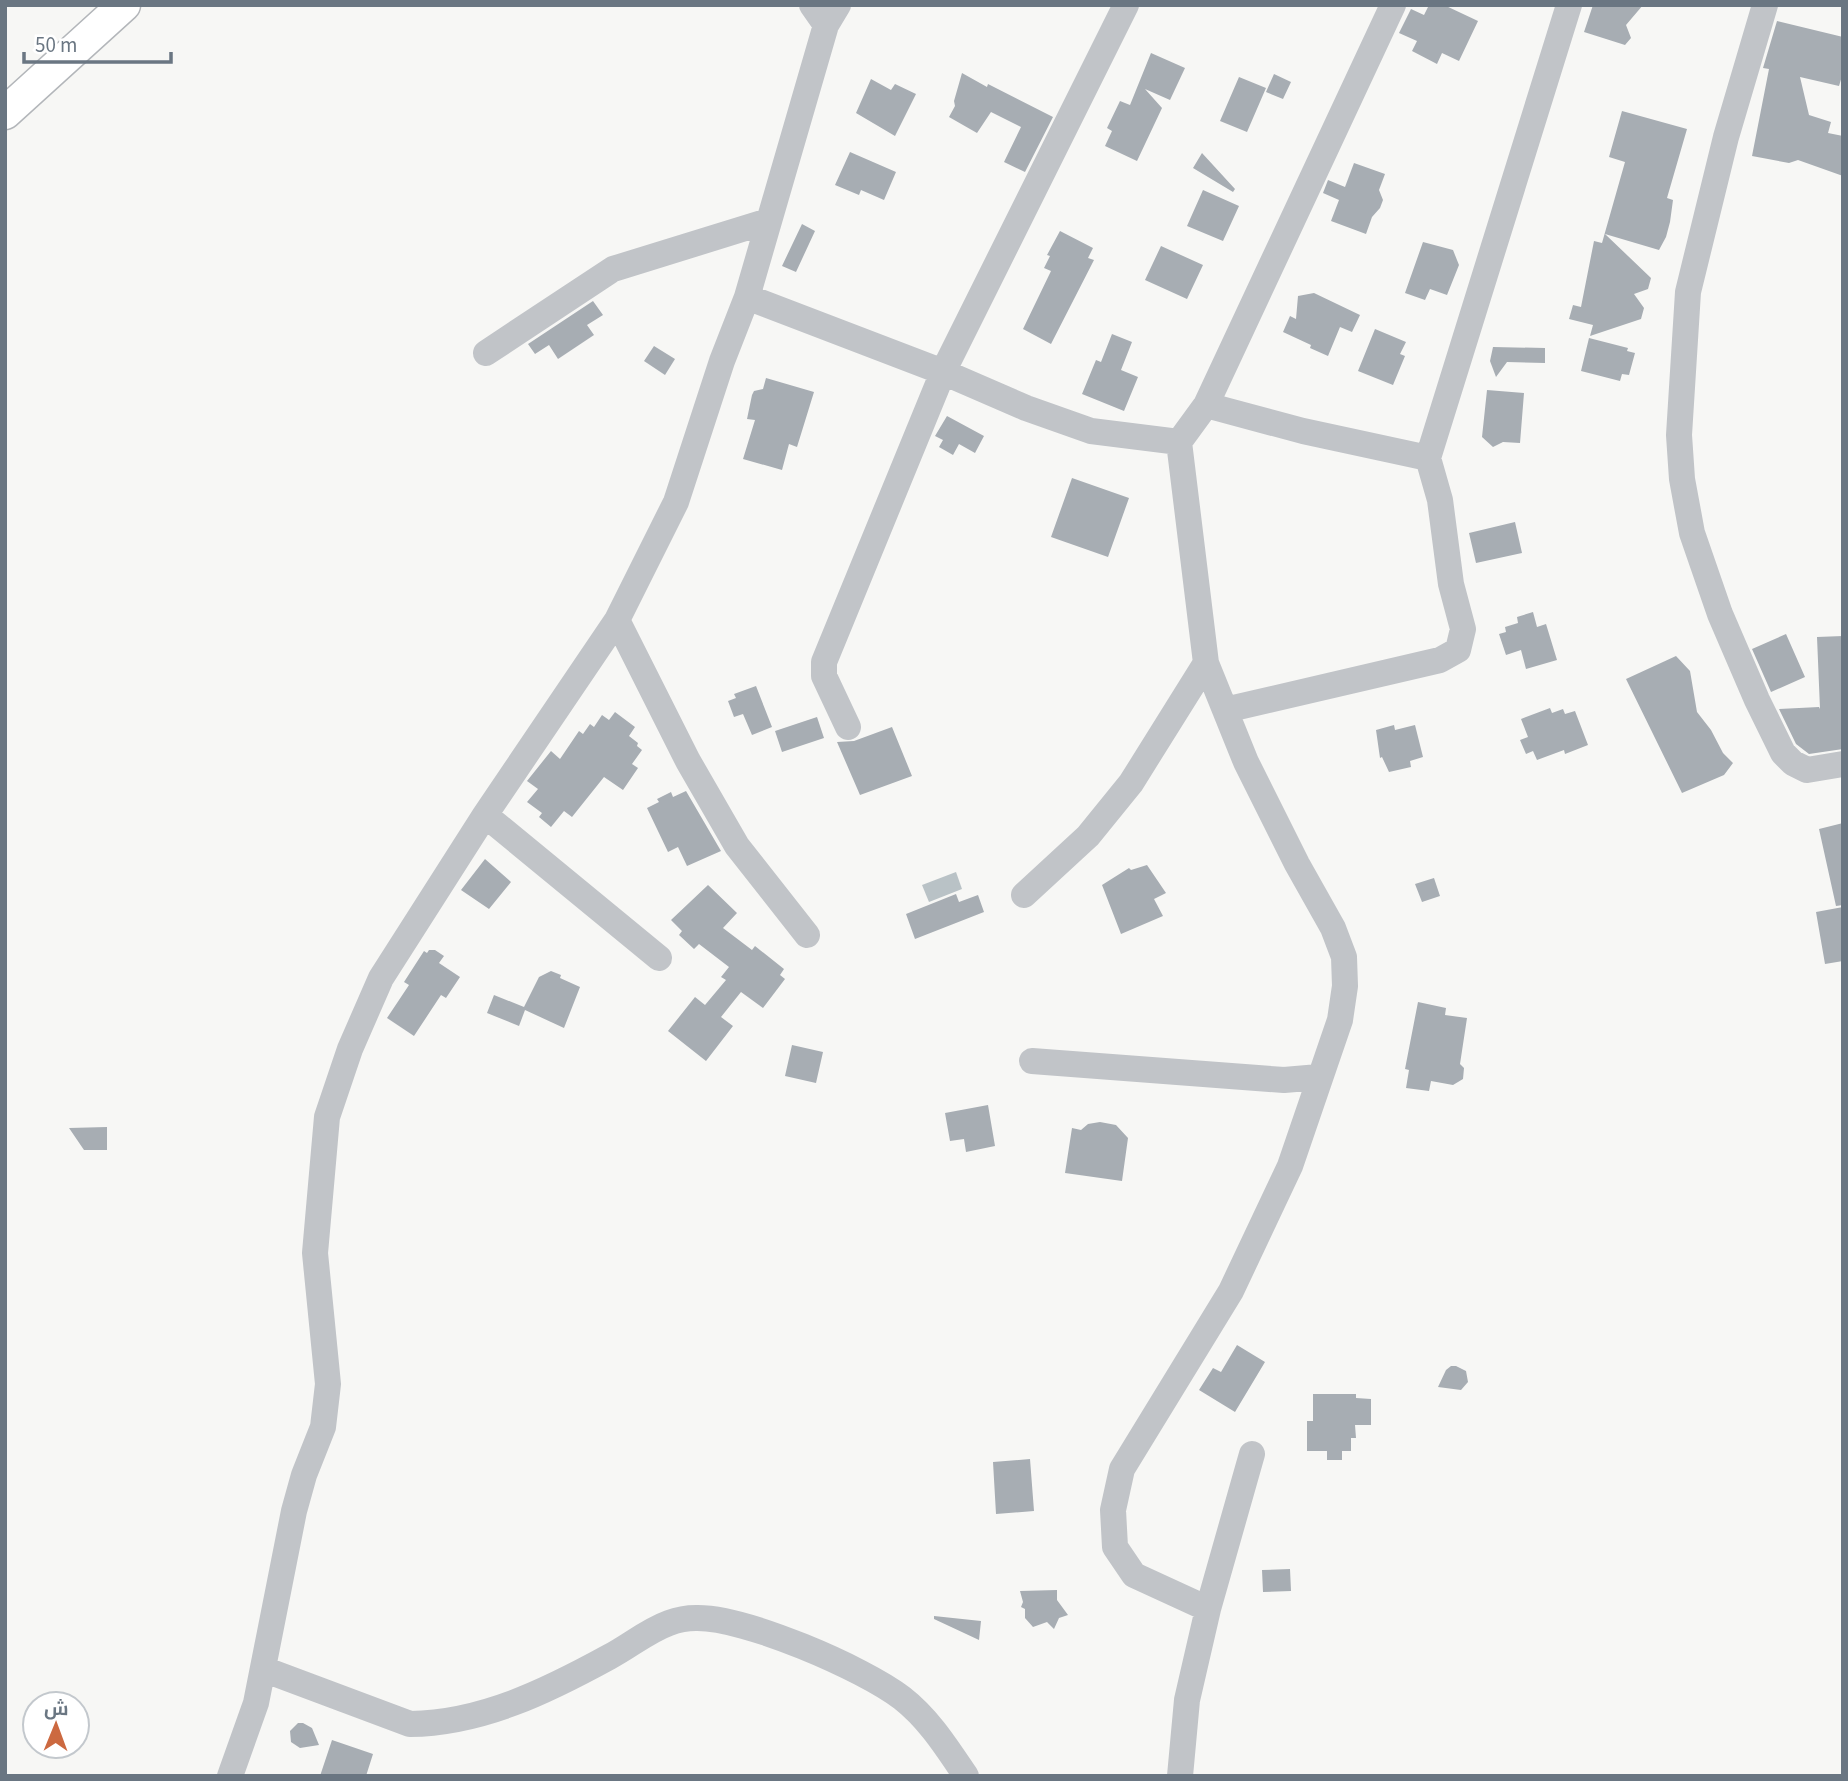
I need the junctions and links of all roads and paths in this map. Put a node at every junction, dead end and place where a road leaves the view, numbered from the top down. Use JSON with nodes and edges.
{"nodes":[{"id":1,"x":96,"y":5,"type":"edge"},
{"id":2,"x":124,"y":5,"type":"edge"},
{"id":3,"x":1126,"y":5,"type":"edge"},
{"id":4,"x":1393,"y":5,"type":"edge"},
{"id":5,"x":1569,"y":5,"type":"edge"},
{"id":6,"x":1765,"y":5,"type":"edge"},
{"id":7,"x":825,"y":12,"type":"edge"},
{"id":8,"x":5,"y":89,"type":"edge"},
{"id":9,"x":5,"y":113,"type":"edge"},
{"id":10,"x":768,"y":221,"type":"junction"},
{"id":11,"x":747,"y":297,"type":"junction"},
{"id":12,"x":486,"y":353,"type":"dead end"},
{"id":13,"x":943,"y":372,"type":"junction"},
{"id":14,"x":1206,"y":405,"type":"junction"},
{"id":15,"x":1179,"y":442,"type":"junction"},
{"id":16,"x":1429,"y":458,"type":"junction"},
{"id":17,"x":617,"y":620,"type":"junction"},
{"id":18,"x":1206,"y":663,"type":"junction"},
{"id":19,"x":1225,"y":710,"type":"junction"},
{"id":20,"x":848,"y":727,"type":"dead end"},
{"id":21,"x":1843,"y":764,"type":"edge"},
{"id":22,"x":485,"y":815,"type":"junction"},
{"id":23,"x":1024,"y":895,"type":"dead end"},
{"id":24,"x":807,"y":935,"type":"dead end"},
{"id":25,"x":659,"y":958,"type":"dead end"},
{"id":26,"x":1032,"y":1061,"type":"dead end"},
{"id":27,"x":1319,"y":1077,"type":"junction"},
{"id":28,"x":1252,"y":1454,"type":"dead end"},
{"id":29,"x":1208,"y":1609,"type":"junction"},
{"id":30,"x":263,"y":1669,"type":"junction"},
{"id":31,"x":230,"y":1776,"type":"edge"},
{"id":32,"x":967,"y":1776,"type":"edge"},
{"id":33,"x":1180,"y":1776,"type":"edge"}],
"edges":[{"from":1,"to":8,"type":"main road"},
{"from":2,"to":9,"type":"main road"},
{"from":3,"to":13,"type":"street"},
{"from":4,"to":14,"type":"street"},
{"from":5,"to":16,"type":"street"},
{"from":6,"to":21,"type":"street"},
{"from":7,"to":10,"type":"street"},
{"from":10,"to":11,"type":"street"},
{"from":10,"to":12,"type":"street"},
{"from":11,"to":13,"type":"street"},
{"from":11,"to":17,"type":"street"},
{"from":13,"to":15,"type":"street"},
{"from":13,"to":20,"type":"street"},
{"from":14,"to":15,"type":"street"},
{"from":14,"to":16,"type":"street"},
{"from":15,"to":18,"type":"street"},
{"from":16,"to":19,"type":"street"},
{"from":17,"to":22,"type":"street"},
{"from":17,"to":24,"type":"street"},
{"from":18,"to":19,"type":"street"},
{"from":18,"to":23,"type":"street"},
{"from":19,"to":27,"type":"street"},
{"from":22,"to":25,"type":"street"},
{"from":22,"to":30,"type":"street"},
{"from":26,"to":27,"type":"street"},
{"from":27,"to":29,"type":"street"},
{"from":28,"to":29,"type":"street"},
{"from":29,"to":33,"type":"street"},
{"from":30,"to":31,"type":"street"},
{"from":30,"to":32,"type":"street"}]}
